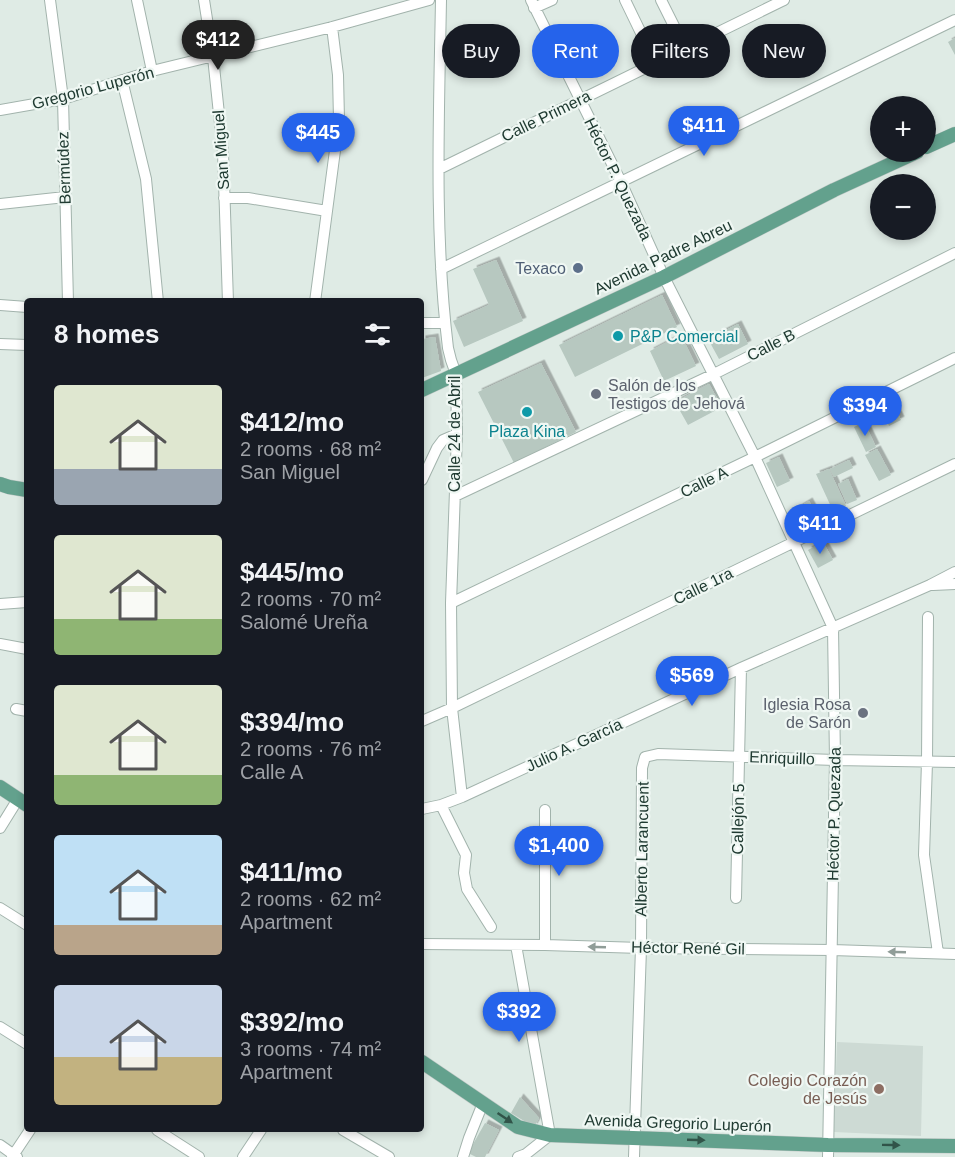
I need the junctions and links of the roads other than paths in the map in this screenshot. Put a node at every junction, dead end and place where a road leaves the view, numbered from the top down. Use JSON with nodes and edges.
{"nodes":[{"id":1,"x":50,"y":0,"type":"edge"},
{"id":2,"x":137,"y":0,"type":"edge"},
{"id":3,"x":204,"y":0,"type":"edge"},
{"id":4,"x":429,"y":0,"type":"edge"},
{"id":5,"x":441,"y":0,"type":"edge"},
{"id":6,"x":552,"y":0,"type":"edge"},
{"id":7,"x":625,"y":0,"type":"edge"},
{"id":8,"x":661,"y":0,"type":"edge"},
{"id":9,"x":784,"y":0,"type":"edge"},
{"id":10,"x":532,"y":4,"type":"edge"},
{"id":11,"x":955,"y":20,"type":"edge"},
{"id":12,"x":637,"y":24,"type":"edge"},
{"id":13,"x":673,"y":24,"type":"edge"},
{"id":14,"x":332,"y":27,"type":"junction"},
{"id":15,"x":730,"y":27,"type":"edge"},
{"id":16,"x":213,"y":57,"type":"junction"},
{"id":17,"x":152,"y":71,"type":"junction"},
{"id":18,"x":631,"y":76,"type":"edge"},
{"id":19,"x":122,"y":80,"type":"junction"},
{"id":20,"x":63,"y":99,"type":"junction"},
{"id":21,"x":580,"y":99,"type":"junction"},
{"id":22,"x":0,"y":110,"type":"edge"},
{"id":23,"x":955,"y":134,"type":"edge"},
{"id":24,"x":936,"y":143,"type":"edge"},
{"id":25,"x":895,"y":162,"type":"edge"},
{"id":26,"x":439,"y":169,"type":"junction"},
{"id":27,"x":621,"y":182,"type":"junction"},
{"id":28,"x":65,"y":197,"type":"junction"},
{"id":29,"x":224,"y":198,"type":"junction"},
{"id":30,"x":0,"y":204,"type":"edge"},
{"id":31,"x":327,"y":211,"type":"junction"},
{"id":32,"x":955,"y":253,"type":"edge"},
{"id":33,"x":441,"y":268,"type":"junction"},
{"id":34,"x":664,"y":277,"type":"junction"},
{"id":35,"x":68,"y":298,"type":"edge"},
{"id":36,"x":158,"y":298,"type":"edge"},
{"id":37,"x":228,"y":298,"type":"edge"},
{"id":38,"x":316,"y":298,"type":"edge"},
{"id":39,"x":0,"y":305,"type":"edge"},
{"id":40,"x":24,"y":307,"type":"edge"},
{"id":41,"x":424,"y":323,"type":"edge"},
{"id":42,"x":445,"y":323,"type":"junction"},
{"id":43,"x":0,"y":344,"type":"edge"},
{"id":44,"x":24,"y":345,"type":"edge"},
{"id":45,"x":955,"y":358,"type":"edge"},
{"id":46,"x":456,"y":374,"type":"junction"},
{"id":47,"x":714,"y":374,"type":"junction"},
{"id":48,"x":424,"y":389,"type":"edge"},
{"id":49,"x":457,"y":434,"type":"junction"},
{"id":50,"x":755,"y":457,"type":"junction"},
{"id":51,"x":955,"y":464,"type":"edge"},
{"id":52,"x":424,"y":476,"type":"edge"},
{"id":53,"x":0,"y":484,"type":"edge"},
{"id":54,"x":24,"y":490,"type":"edge"},
{"id":55,"x":455,"y":496,"type":"junction"},
{"id":56,"x":795,"y":542,"type":"junction"},
{"id":57,"x":955,"y":572,"type":"edge"},
{"id":58,"x":955,"y":584,"type":"edge"},
{"id":59,"x":930,"y":585,"type":"junction"},
{"id":60,"x":24,"y":602,"type":"edge"},
{"id":61,"x":451,"y":603,"type":"junction"},
{"id":62,"x":0,"y":604,"type":"edge"},
{"id":63,"x":928,"y":617,"type":"dead end"},
{"id":64,"x":833,"y":628,"type":"junction"},
{"id":65,"x":0,"y":644,"type":"edge"},
{"id":66,"x":24,"y":648,"type":"edge"},
{"id":67,"x":741,"y":668,"type":"junction"},
{"id":68,"x":16,"y":708,"type":"dead end"},
{"id":69,"x":452,"y":708,"type":"junction"},
{"id":70,"x":24,"y":710,"type":"edge"},
{"id":71,"x":424,"y":720,"type":"edge"},
{"id":72,"x":645,"y":757,"type":"joint"},
{"id":73,"x":739,"y":757,"type":"junction"},
{"id":74,"x":835,"y":760,"type":"junction"},
{"id":75,"x":927,"y":762,"type":"junction"},
{"id":76,"x":955,"y":762,"type":"edge"},
{"id":77,"x":0,"y":788,"type":"edge"},
{"id":78,"x":462,"y":797,"type":"junction"},
{"id":79,"x":23,"y":802,"type":"edge"},
{"id":80,"x":441,"y":805,"type":"junction"},
{"id":81,"x":424,"y":809,"type":"edge"},
{"id":82,"x":545,"y":810,"type":"dead end"},
{"id":83,"x":0,"y":828,"type":"edge"},
{"id":84,"x":736,"y":898,"type":"dead end"},
{"id":85,"x":0,"y":908,"type":"edge"},
{"id":86,"x":24,"y":923,"type":"edge"},
{"id":87,"x":491,"y":927,"type":"dead end"},
{"id":88,"x":424,"y":944,"type":"edge"},
{"id":89,"x":516,"y":945,"type":"junction"},
{"id":90,"x":545,"y":945,"type":"junction"},
{"id":91,"x":640,"y":948,"type":"junction"},
{"id":92,"x":832,"y":950,"type":"junction"},
{"id":93,"x":938,"y":953,"type":"junction"},
{"id":94,"x":955,"y":954,"type":"edge"},
{"id":95,"x":0,"y":1027,"type":"edge"},
{"id":96,"x":24,"y":1042,"type":"edge"},
{"id":97,"x":424,"y":1063,"type":"edge"},
{"id":98,"x":483,"y":1103,"type":"junction"},
{"id":99,"x":29,"y":1132,"type":"edge"},
{"id":100,"x":160,"y":1132,"type":"edge"},
{"id":101,"x":260,"y":1132,"type":"edge"},
{"id":102,"x":346,"y":1132,"type":"edge"},
{"id":103,"x":550,"y":1135,"type":"junction"},
{"id":104,"x":634,"y":1138,"type":"junction"},
{"id":105,"x":0,"y":1145,"type":"edge"},
{"id":106,"x":955,"y":1146,"type":"edge"},
{"id":107,"x":828,"y":1151,"type":"edge"},
{"id":108,"x":14,"y":1156,"type":"edge"},
{"id":109,"x":199,"y":1157,"type":"edge"},
{"id":110,"x":243,"y":1157,"type":"edge"},
{"id":111,"x":389,"y":1157,"type":"edge"},
{"id":112,"x":463,"y":1157,"type":"edge"},
{"id":113,"x":519,"y":1157,"type":"edge"},
{"id":114,"x":634,"y":1157,"type":"edge"}],
"edges":[{"from":1,"to":20,"type":"street","name":"Bermúdez"},
{"from":2,"to":17,"type":"street"},
{"from":3,"to":16,"type":"street","name":"San Miguel"},
{"from":4,"to":14,"type":"street","name":"Gregorio Luperón"},
{"from":5,"to":26,"type":"street","name":"Calle 24 de Abril"},
{"from":6,"to":10,"type":"street"},
{"from":7,"to":12,"type":"street"},
{"from":8,"to":13,"type":"street"},
{"from":9,"to":15,"type":"street","name":"Calle Primera"},
{"from":10,"to":21,"type":"street","name":"Héctor P. Quezada"},
{"from":11,"to":27,"type":"street"},
{"from":14,"to":16,"type":"street","name":"Gregorio Luperón"},
{"from":14,"to":31,"type":"street"},
{"from":16,"to":17,"type":"street","name":"Gregorio Luperón"},
{"from":16,"to":29,"type":"street","name":"San Miguel"},
{"from":17,"to":19,"type":"street","name":"Gregorio Luperón"},
{"from":18,"to":21,"type":"street","name":"Calle Primera"},
{"from":19,"to":20,"type":"street","name":"Gregorio Luperón"},
{"from":19,"to":36,"type":"street"},
{"from":20,"to":22,"type":"street","name":"Gregorio Luperón"},
{"from":20,"to":28,"type":"street","name":"Bermúdez"},
{"from":21,"to":26,"type":"street","name":"Calle Primera"},
{"from":21,"to":27,"type":"street","name":"Héctor P. Quezada"},
{"from":23,"to":24,"type":"main road"},
{"from":25,"to":34,"type":"main road","name":"Avenida Padre Abreu"},
{"from":26,"to":33,"type":"street","name":"Calle 24 de Abril"},
{"from":27,"to":33,"type":"street"},
{"from":27,"to":34,"type":"street","name":"Héctor P. Quezada"},
{"from":28,"to":30,"type":"street"},
{"from":28,"to":35,"type":"street","name":"Bermúdez"},
{"from":29,"to":31,"type":"street"},
{"from":29,"to":37,"type":"street","name":"San Miguel"},
{"from":31,"to":38,"type":"street"},
{"from":32,"to":47,"type":"street","name":"Calle B"},
{"from":33,"to":42,"type":"street","name":"Calle 24 de Abril"},
{"from":34,"to":46,"type":"main road","name":"Avenida Padre Abreu"},
{"from":34,"to":47,"type":"street","name":"Héctor P. Quezada"},
{"from":39,"to":40,"type":"street"},
{"from":41,"to":42,"type":"street"},
{"from":42,"to":46,"type":"street","name":"Calle 24 de Abril"},
{"from":43,"to":44,"type":"street"},
{"from":45,"to":50,"type":"street","name":"Calle A"},
{"from":46,"to":48,"type":"main road","name":"Avenida Padre Abreu"},
{"from":46,"to":49,"type":"street","name":"Calle 24 de Abril"},
{"from":47,"to":50,"type":"street","name":"Héctor P. Quezada"},
{"from":47,"to":55,"type":"street","name":"Calle B"},
{"from":49,"to":52,"type":"street"},
{"from":49,"to":55,"type":"street","name":"Calle 24 de Abril"},
{"from":50,"to":56,"type":"street","name":"Héctor P. Quezada"},
{"from":50,"to":61,"type":"street","name":"Calle A"},
{"from":51,"to":56,"type":"street","name":"Calle 1ra"},
{"from":53,"to":54,"type":"main road"},
{"from":55,"to":61,"type":"street","name":"Calle 24 de Abril"},
{"from":56,"to":64,"type":"street","name":"Héctor P. Quezada"},
{"from":56,"to":69,"type":"street","name":"Calle 1ra"},
{"from":57,"to":59,"type":"street","name":"Julio A. García"},
{"from":58,"to":59,"type":"street"},
{"from":59,"to":64,"type":"street","name":"Julio A. García"},
{"from":60,"to":62,"type":"street"},
{"from":61,"to":69,"type":"street","name":"Calle 24 de Abril"},
{"from":63,"to":75,"type":"street"},
{"from":64,"to":67,"type":"street","name":"Julio A. García"},
{"from":64,"to":74,"type":"street","name":"Héctor P. Quezada"},
{"from":65,"to":66,"type":"street"},
{"from":67,"to":73,"type":"street","name":"Callejón 5"},
{"from":67,"to":78,"type":"street","name":"Julio A. García"},
{"from":68,"to":70,"type":"street"},
{"from":69,"to":71,"type":"street","name":"Calle 1ra"},
{"from":69,"to":78,"type":"street","name":"Calle 24 de Abril"},
{"from":72,"to":73,"type":"street","name":"Enriquillo"},
{"from":72,"to":91,"type":"street","name":"Alberto Larancuent"},
{"from":73,"to":74,"type":"street","name":"Enriquillo"},
{"from":73,"to":84,"type":"street","name":"Callejón 5"},
{"from":74,"to":75,"type":"street","name":"Enriquillo"},
{"from":74,"to":92,"type":"street","name":"Héctor P. Quezada"},
{"from":75,"to":76,"type":"street","name":"Enriquillo"},
{"from":75,"to":93,"type":"street"},
{"from":77,"to":79,"type":"main road"},
{"from":78,"to":80,"type":"street","name":"Julio A. García"},
{"from":79,"to":83,"type":"street"},
{"from":80,"to":81,"type":"street","name":"Julio A. García"},
{"from":80,"to":87,"type":"street"},
{"from":82,"to":90,"type":"street"},
{"from":85,"to":86,"type":"street"},
{"from":88,"to":89,"type":"street","name":"Héctor René Gil"},
{"from":89,"to":90,"type":"street","name":"Héctor René Gil"},
{"from":89,"to":103,"type":"street"},
{"from":91,"to":90,"type":"street","name":"Héctor René Gil","one_way":true},
{"from":91,"to":92,"type":"street","name":"Héctor René Gil"},
{"from":91,"to":104,"type":"street","name":"Alberto Larancuent"},
{"from":93,"to":92,"type":"street","name":"Héctor René Gil","one_way":true},
{"from":92,"to":107,"type":"street","name":"Héctor P. Quezada"},
{"from":93,"to":94,"type":"street","name":"Héctor René Gil"},
{"from":95,"to":96,"type":"street"},
{"from":97,"to":98,"type":"main road","name":"Avenida Gregorio Luperón"},
{"from":98,"to":103,"type":"main road","name":"Avenida Gregorio Luperón","one_way":true},
{"from":98,"to":112,"type":"street"},
{"from":99,"to":108,"type":"street"},
{"from":100,"to":109,"type":"street"},
{"from":101,"to":110,"type":"street"},
{"from":102,"to":111,"type":"street"},
{"from":103,"to":104,"type":"main road","name":"Avenida Gregorio Luperón"},
{"from":103,"to":113,"type":"street"},
{"from":104,"to":107,"type":"main road","name":"Avenida Gregorio Luperón","one_way":true},
{"from":104,"to":114,"type":"street","name":"Alberto Larancuent"},
{"from":105,"to":108,"type":"street"},
{"from":107,"to":106,"type":"main road","name":"Avenida Gregorio Luperón","one_way":true}]}
